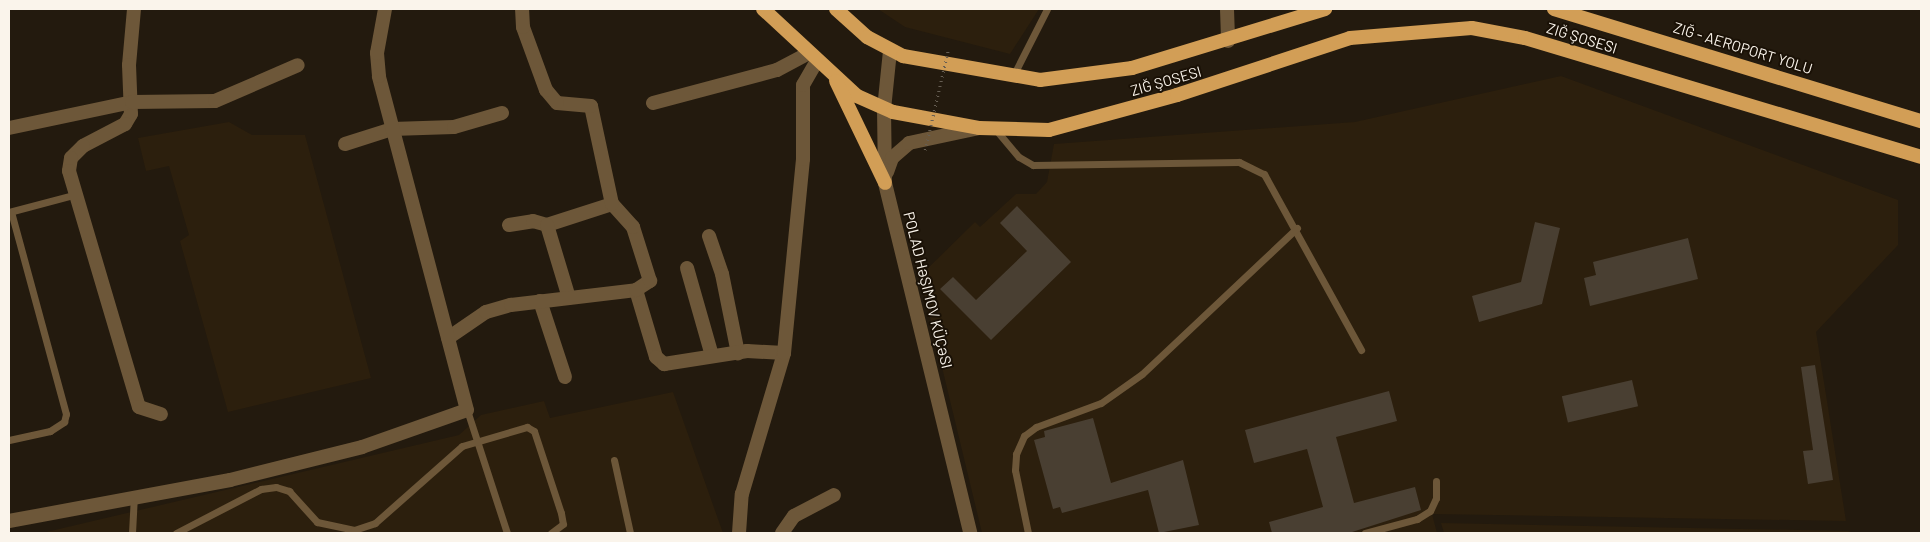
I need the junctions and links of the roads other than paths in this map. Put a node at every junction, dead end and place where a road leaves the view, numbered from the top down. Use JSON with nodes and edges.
{"nodes":[{"id":1,"x":134,"y":9,"type":"edge"},
{"id":2,"x":385,"y":9,"type":"edge"},
{"id":3,"x":522,"y":9,"type":"edge"},
{"id":4,"x":763,"y":9,"type":"edge"},
{"id":5,"x":836,"y":9,"type":"edge"},
{"id":6,"x":1047,"y":9,"type":"edge"},
{"id":7,"x":1227,"y":9,"type":"edge"},
{"id":8,"x":1325,"y":9,"type":"edge"},
{"id":9,"x":1554,"y":9,"type":"edge"},
{"id":10,"x":1228,"y":41,"type":"junction"},
{"id":11,"x":890,"y":51,"type":"junction"},
{"id":12,"x":813,"y":57,"type":"junction"},
{"id":13,"x":298,"y":65,"type":"dead end"},
{"id":14,"x":1012,"y":78,"type":"junction"},
{"id":15,"x":836,"y":80,"type":"junction"},
{"id":16,"x":132,"y":102,"type":"junction"},
{"id":17,"x":653,"y":103,"type":"dead end"},
{"id":18,"x":884,"y":108,"type":"junction"},
{"id":19,"x":502,"y":112,"type":"dead end"},
{"id":20,"x":1921,"y":121,"type":"edge"},
{"id":21,"x":9,"y":128,"type":"edge"},
{"id":22,"x":979,"y":128,"type":"junction"},
{"id":23,"x":392,"y":129,"type":"junction"},
{"id":24,"x":996,"y":130,"type":"junction"},
{"id":25,"x":345,"y":144,"type":"dead end"},
{"id":26,"x":1921,"y":157,"type":"edge"},
{"id":27,"x":885,"y":182,"type":"junction"},
{"id":28,"x":73,"y":195,"type":"junction"},
{"id":29,"x":612,"y":204,"type":"junction"},
{"id":30,"x":10,"y":212,"type":"edge"},
{"id":31,"x":509,"y":225,"type":"dead end"},
{"id":32,"x":547,"y":225,"type":"junction"},
{"id":33,"x":1296,"y":228,"type":"junction"},
{"id":34,"x":709,"y":236,"type":"dead end"},
{"id":35,"x":687,"y":268,"type":"dead end"},
{"id":36,"x":636,"y":290,"type":"junction"},
{"id":37,"x":569,"y":298,"type":"junction"},
{"id":38,"x":540,"y":301,"type":"junction"},
{"id":39,"x":448,"y":338,"type":"junction"},
{"id":40,"x":1361,"y":350,"type":"dead end"},
{"id":41,"x":738,"y":353,"type":"junction"},
{"id":42,"x":784,"y":353,"type":"junction"},
{"id":43,"x":712,"y":356,"type":"junction"},
{"id":44,"x":566,"y":377,"type":"dead end"},
{"id":45,"x":467,"y":410,"type":"junction"},
{"id":46,"x":161,"y":414,"type":"dead end"},
{"id":47,"x":9,"y":440,"type":"edge"},
{"id":48,"x":476,"y":441,"type":"junction"},
{"id":49,"x":614,"y":460,"type":"dead end"},
{"id":50,"x":1436,"y":481,"type":"dead end"},
{"id":51,"x":834,"y":495,"type":"dead end"},
{"id":52,"x":134,"y":498,"type":"junction"},
{"id":53,"x":9,"y":522,"type":"edge"},
{"id":54,"x":132,"y":533,"type":"edge"},
{"id":55,"x":176,"y":533,"type":"edge"},
{"id":56,"x":507,"y":533,"type":"edge"},
{"id":57,"x":551,"y":533,"type":"edge"},
{"id":58,"x":630,"y":533,"type":"edge"},
{"id":59,"x":738,"y":533,"type":"edge"},
{"id":60,"x":782,"y":533,"type":"edge"},
{"id":61,"x":970,"y":533,"type":"edge"},
{"id":62,"x":1028,"y":533,"type":"edge"},
{"id":63,"x":1365,"y":533,"type":"edge"}],
"edges":[{"from":1,"to":16,"type":"street"},
{"from":2,"to":23,"type":"street"},
{"from":3,"to":29,"type":"street"},
{"from":4,"to":12,"type":"highway"},
{"from":5,"to":11,"type":"highway"},
{"from":6,"to":14,"type":"lane"},
{"from":7,"to":10,"type":"street"},
{"from":8,"to":10,"type":"highway"},
{"from":9,"to":20,"type":"highway"},
{"from":10,"to":14,"type":"highway"},
{"from":11,"to":14,"type":"highway"},
{"from":11,"to":18,"type":"street","name":"POLAD HƏŞIMOV KÜÇƏSI"},
{"from":12,"to":15,"type":"highway"},
{"from":12,"to":17,"type":"street"},
{"from":12,"to":42,"type":"street"},
{"from":13,"to":16,"type":"street"},
{"from":15,"to":18,"type":"highway"},
{"from":15,"to":27,"type":"highway"},
{"from":16,"to":21,"type":"street"},
{"from":16,"to":28,"type":"street"},
{"from":18,"to":22,"type":"highway"},
{"from":18,"to":27,"type":"street","name":"POLAD HƏŞIMOV KÜÇƏSI"},
{"from":19,"to":23,"type":"street"},
{"from":22,"to":24,"type":"highway"},
{"from":22,"to":27,"type":"street"},
{"from":23,"to":25,"type":"street"},
{"from":23,"to":39,"type":"street"},
{"from":24,"to":26,"type":"highway"},
{"from":24,"to":33,"type":"lane"},
{"from":27,"to":61,"type":"street","name":"POLAD HƏŞIMOV KÜÇƏSI"},
{"from":28,"to":30,"type":"lane"},
{"from":28,"to":46,"type":"street"},
{"from":29,"to":32,"type":"street"},
{"from":29,"to":36,"type":"street"},
{"from":30,"to":47,"type":"lane"},
{"from":31,"to":32,"type":"street"},
{"from":32,"to":37,"type":"street"},
{"from":33,"to":40,"type":"lane"},
{"from":33,"to":62,"type":"lane"},
{"from":34,"to":41,"type":"street"},
{"from":35,"to":43,"type":"street"},
{"from":36,"to":37,"type":"street"},
{"from":36,"to":43,"type":"street"},
{"from":37,"to":38,"type":"street"},
{"from":38,"to":39,"type":"street"},
{"from":38,"to":44,"type":"street"},
{"from":39,"to":45,"type":"street"},
{"from":41,"to":42,"type":"street"},
{"from":41,"to":43,"type":"street"},
{"from":42,"to":59,"type":"street"},
{"from":45,"to":48,"type":"lane"},
{"from":45,"to":52,"type":"street"},
{"from":48,"to":55,"type":"lane"},
{"from":48,"to":56,"type":"lane"},
{"from":48,"to":57,"type":"lane"},
{"from":49,"to":58,"type":"lane"},
{"from":50,"to":63,"type":"lane"},
{"from":51,"to":60,"type":"street"},
{"from":52,"to":53,"type":"street"},
{"from":52,"to":54,"type":"lane"}]}
